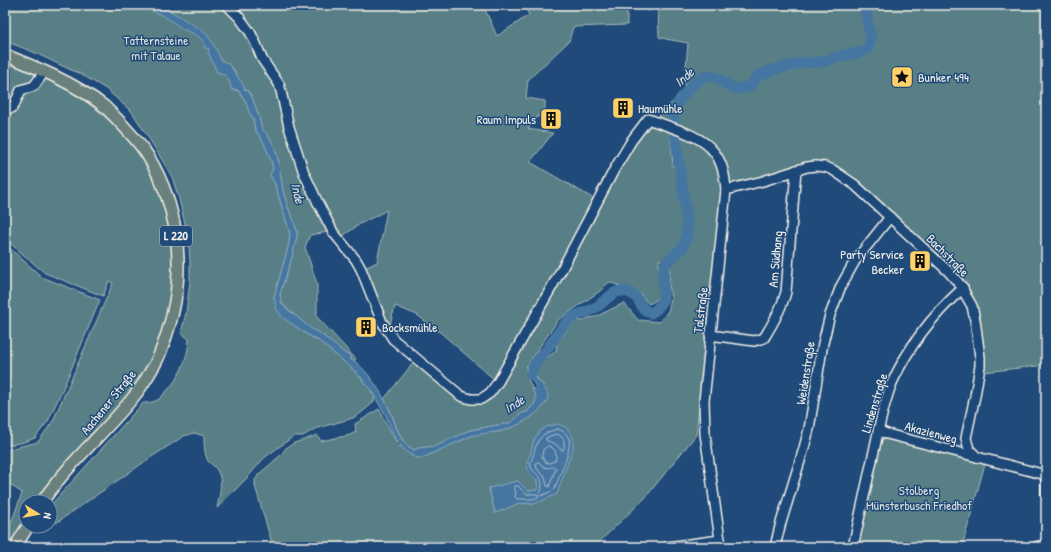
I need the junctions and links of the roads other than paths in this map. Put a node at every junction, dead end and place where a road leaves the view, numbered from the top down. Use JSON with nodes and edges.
{"nodes":[{"id":1,"x":227,"y":5,"type":"edge"},
{"id":2,"x":5,"y":55,"type":"edge"},
{"id":3,"x":45,"y":71,"type":"junction"},
{"id":4,"x":5,"y":108,"type":"edge"},
{"id":5,"x":796,"y":170,"type":"junction"},
{"id":6,"x":726,"y":190,"type":"junction"},
{"id":7,"x":890,"y":217,"type":"junction"},
{"id":8,"x":963,"y":288,"type":"junction"},
{"id":9,"x":710,"y":335,"type":"junction"},
{"id":10,"x":878,"y":430,"type":"junction"},
{"id":11,"x":977,"y":457,"type":"junction"},
{"id":12,"x":1046,"y":475,"type":"edge"},
{"id":13,"x":48,"y":494,"type":"edge"},
{"id":14,"x":1046,"y":494,"type":"edge"},
{"id":15,"x":23,"y":534,"type":"edge"},
{"id":16,"x":721,"y":543,"type":"edge"},
{"id":17,"x":1046,"y":544,"type":"edge"},
{"id":18,"x":15,"y":547,"type":"edge"},
{"id":19,"x":667,"y":547,"type":"edge"},
{"id":20,"x":775,"y":547,"type":"edge"},
{"id":21,"x":853,"y":547,"type":"edge"},
{"id":22,"x":1036,"y":547,"type":"edge"}],
"edges":[{"from":1,"to":6,"type":"street","name":"Talstraße"},
{"from":2,"to":3,"type":"main road","name":"Aachener Straße","number":"L 220"},
{"from":3,"to":4,"type":"street"},
{"from":3,"to":13,"type":"main road","name":"Aachener Straße","number":"L 220"},
{"from":5,"to":6,"type":"street","name":"Bachstraße"},
{"from":5,"to":7,"type":"street","name":"Bachstraße"},
{"from":5,"to":9,"type":"street","name":"Am Südhang"},
{"from":6,"to":9,"type":"street","name":"Talstraße"},
{"from":7,"to":8,"type":"street","name":"Bachstraße"},
{"from":7,"to":20,"type":"street","name":"Weidenstraße"},
{"from":8,"to":10,"type":"street","name":"Lindenstraße"},
{"from":8,"to":11,"type":"street","name":"Bachstraße"},
{"from":9,"to":16,"type":"street","name":"Talstraße"},
{"from":10,"to":11,"type":"street","name":"Akazienweg"},
{"from":10,"to":21,"type":"street","name":"Lindenstraße"},
{"from":11,"to":12,"type":"street"},
{"from":12,"to":14,"type":"street"},
{"from":15,"to":18,"type":"main road"},
{"from":16,"to":19,"type":"street"},
{"from":17,"to":22,"type":"street"}]}
